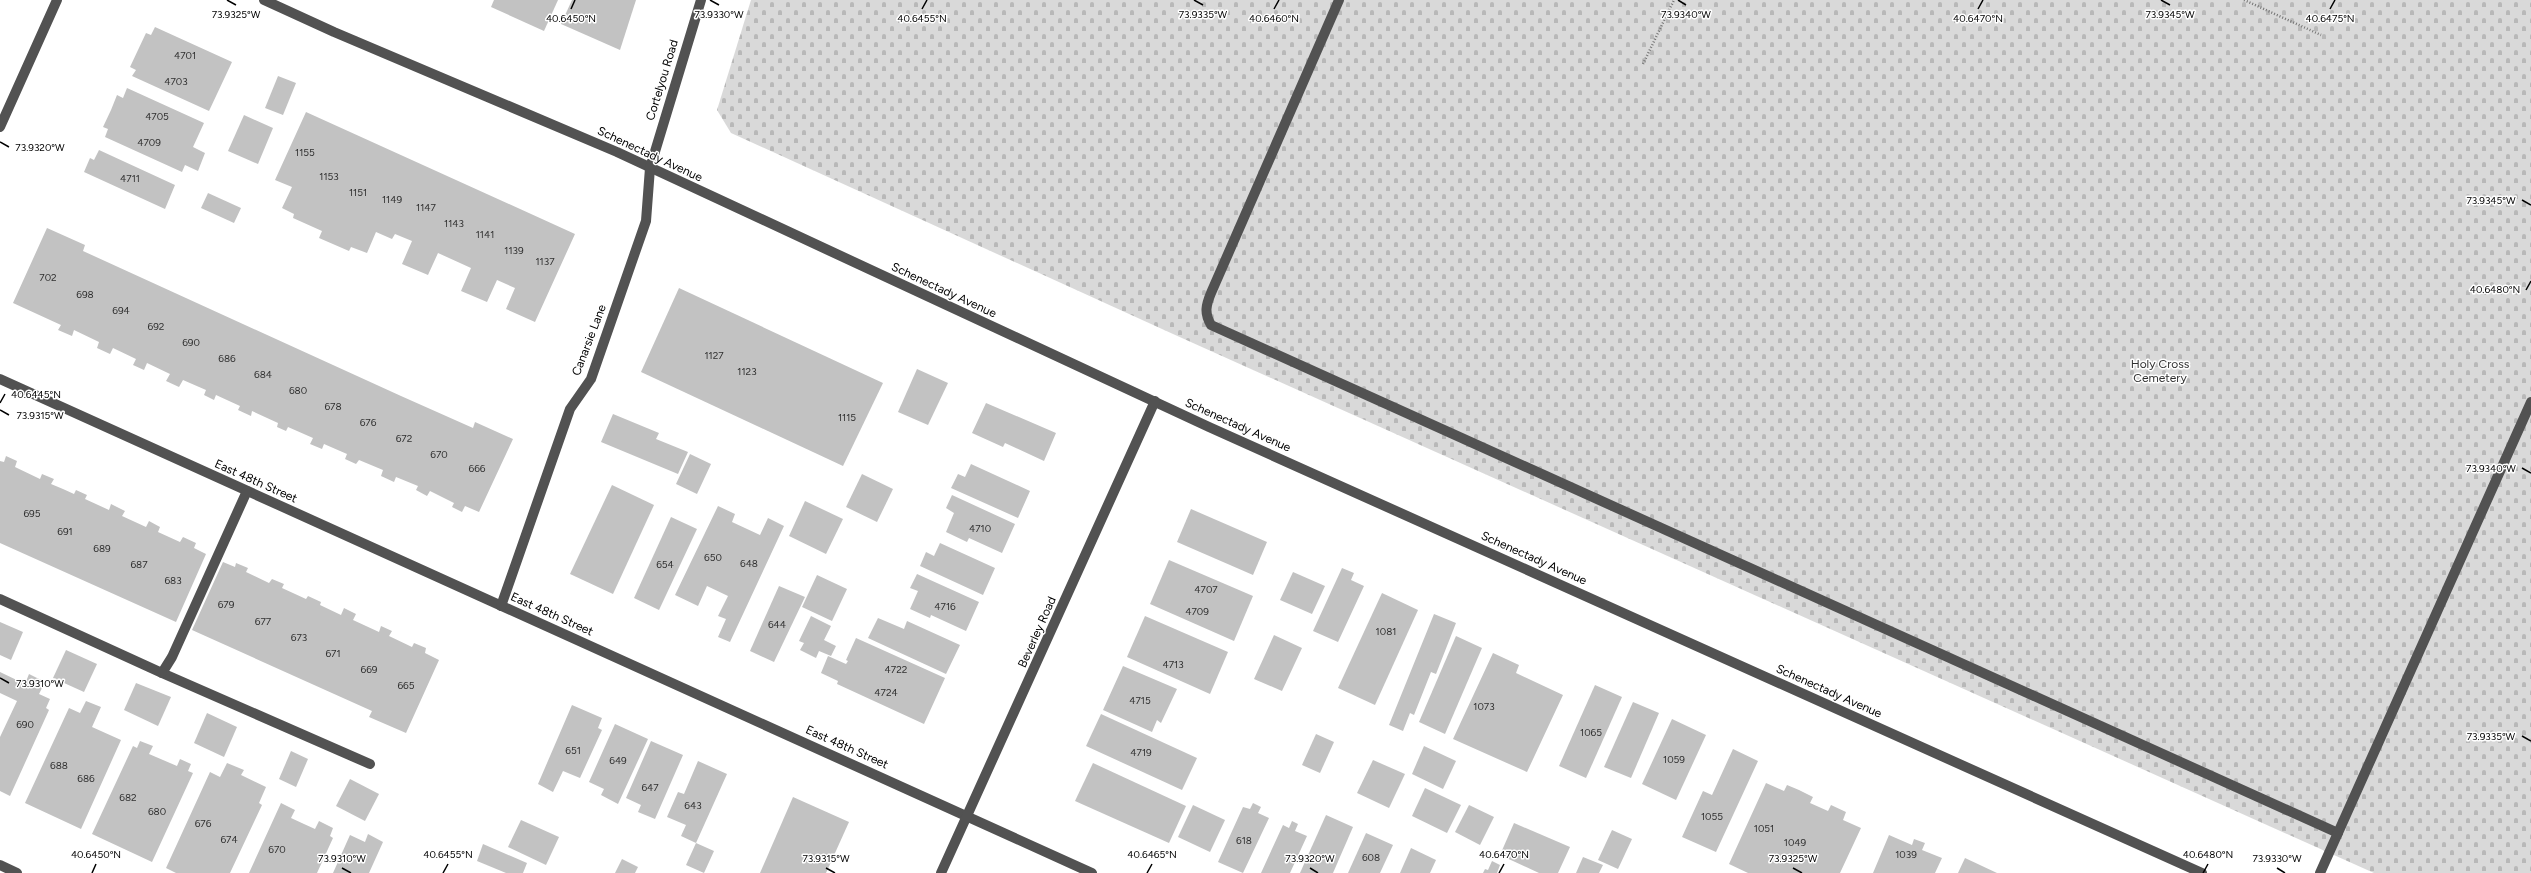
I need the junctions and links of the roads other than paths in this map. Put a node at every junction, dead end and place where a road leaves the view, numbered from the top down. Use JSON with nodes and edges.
{"nodes":[{"id":1,"x":57,"y":0,"type":"edge"},
{"id":2,"x":264,"y":0,"type":"edge"},
{"id":3,"x":701,"y":0,"type":"edge"},
{"id":4,"x":1339,"y":0,"type":"edge"},
{"id":5,"x":0,"y":127,"type":"edge"},
{"id":6,"x":650,"y":168,"type":"junction"},
{"id":7,"x":0,"y":379,"type":"edge"},
{"id":8,"x":1155,"y":402,"type":"junction"},
{"id":9,"x":2531,"y":402,"type":"edge"},
{"id":10,"x":247,"y":491,"type":"junction"},
{"id":11,"x":0,"y":599,"type":"edge"},
{"id":12,"x":502,"y":606,"type":"junction"},
{"id":13,"x":162,"y":673,"type":"junction"},
{"id":14,"x":370,"y":764,"type":"dead end"},
{"id":15,"x":968,"y":816,"type":"junction"},
{"id":16,"x":2338,"y":833,"type":"junction"},
{"id":17,"x":0,"y":865,"type":"edge"},
{"id":18,"x":17,"y":873,"type":"edge"},
{"id":19,"x":941,"y":873,"type":"edge"},
{"id":20,"x":1092,"y":873,"type":"edge"},
{"id":21,"x":2202,"y":873,"type":"edge"},
{"id":22,"x":2320,"y":873,"type":"edge"}],
"edges":[{"from":1,"to":5,"type":"street"},
{"from":2,"to":6,"type":"street","name":"Schenectady Avenue"},
{"from":3,"to":6,"type":"street","name":"Cortelyou Road"},
{"from":4,"to":16,"type":"street"},
{"from":6,"to":8,"type":"street","name":"Schenectady Avenue"},
{"from":6,"to":12,"type":"street","name":"Canarsie Lane"},
{"from":7,"to":10,"type":"street","name":"East 48th Street"},
{"from":8,"to":15,"type":"street","name":"Beverley Road"},
{"from":8,"to":21,"type":"street","name":"Schenectady Avenue"},
{"from":9,"to":16,"type":"street"},
{"from":10,"to":12,"type":"street","name":"East 48th Street"},
{"from":10,"to":13,"type":"street"},
{"from":11,"to":13,"type":"street"},
{"from":12,"to":15,"type":"street","name":"East 48th Street"},
{"from":13,"to":14,"type":"street"},
{"from":15,"to":19,"type":"street","name":"Beverley Road"},
{"from":15,"to":20,"type":"street","name":"East 48th Street"},
{"from":16,"to":22,"type":"street"},
{"from":17,"to":18,"type":"street"}]}
